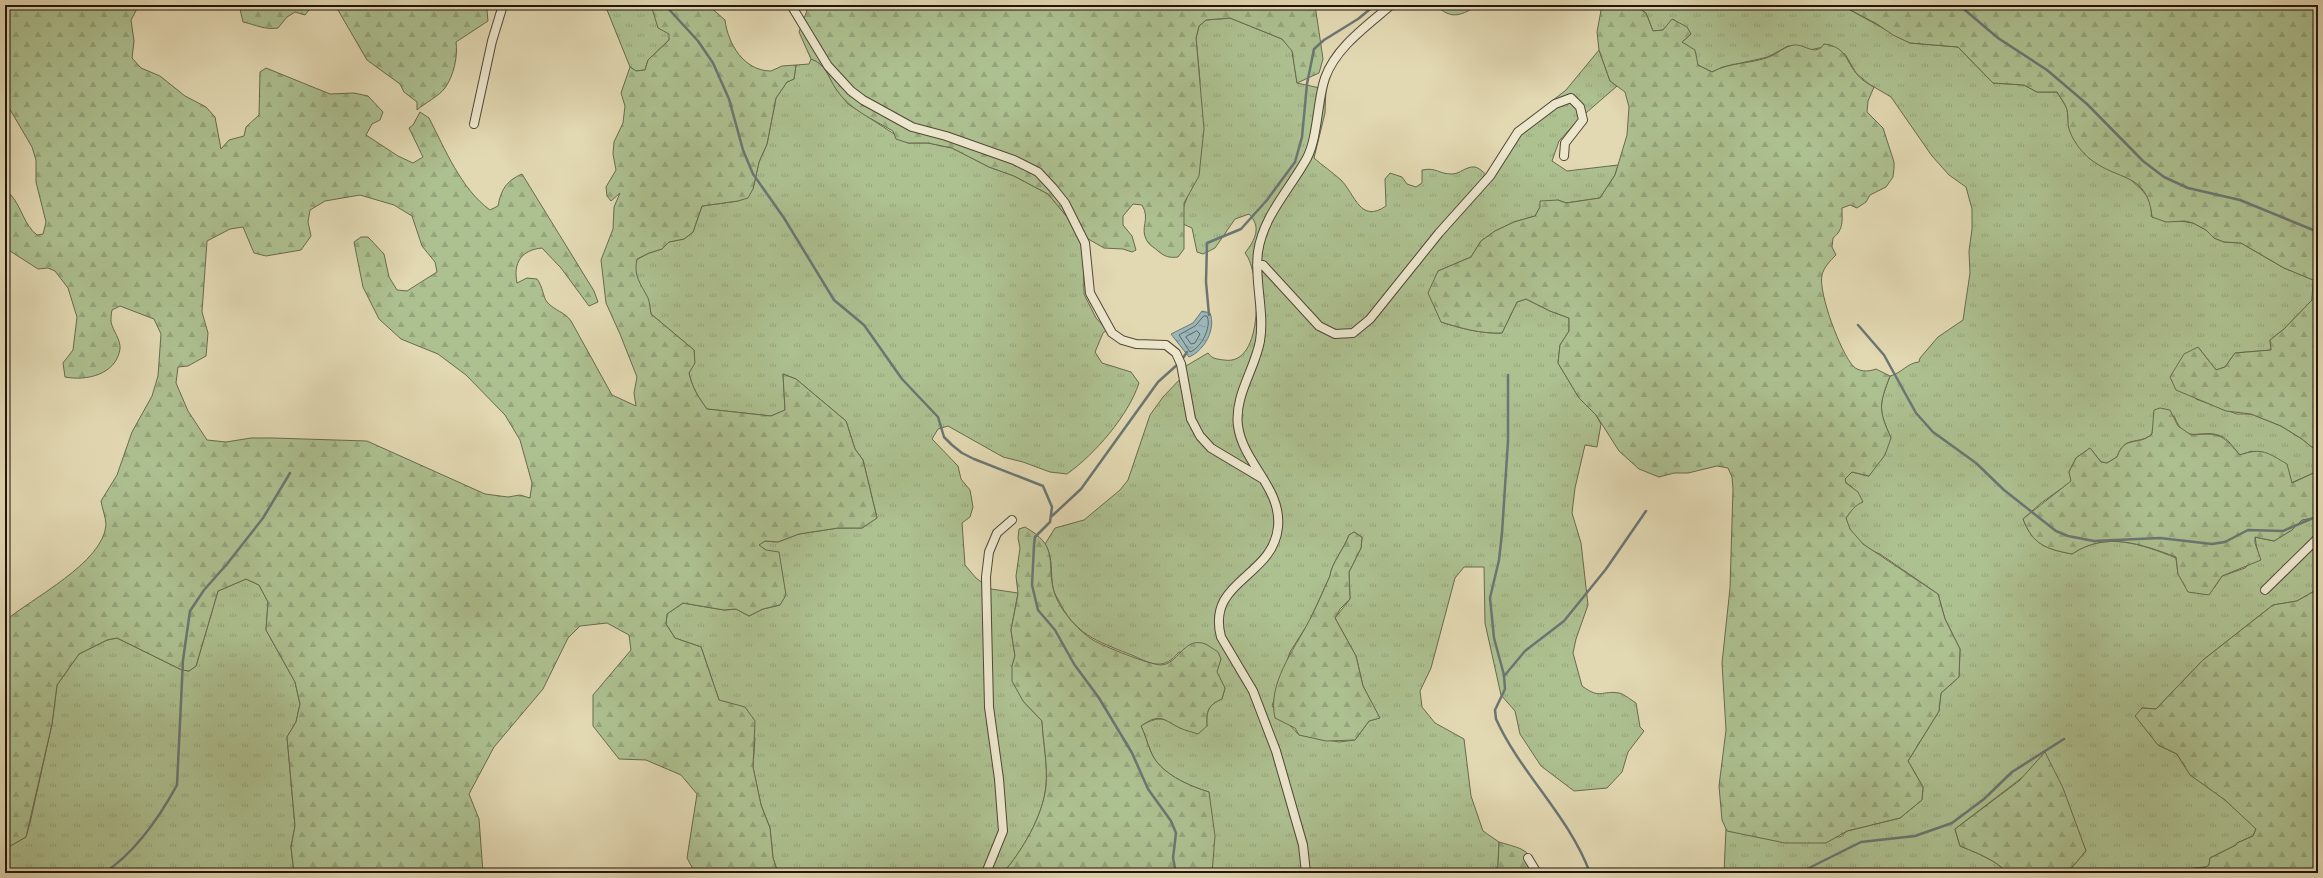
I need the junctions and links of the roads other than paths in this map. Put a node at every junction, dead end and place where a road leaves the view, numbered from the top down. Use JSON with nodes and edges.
{"nodes":[{"id":1,"x":503,"y":5,"type":"edge"},
{"id":2,"x":791,"y":5,"type":"edge"},
{"id":3,"x":1391,"y":5,"type":"edge"},
{"id":4,"x":474,"y":124,"type":"dead end"},
{"id":5,"x":1564,"y":156,"type":"dead end"},
{"id":6,"x":1257,"y":265,"type":"junction"},
{"id":7,"x":1264,"y":480,"type":"junction"},
{"id":8,"x":1012,"y":520,"type":"dead end"},
{"id":9,"x":2318,"y":538,"type":"edge"},
{"id":10,"x":2265,"y":590,"type":"dead end"},
{"id":11,"x":1528,"y":858,"type":"dead end"},
{"id":12,"x":986,"y":873,"type":"edge"},
{"id":13,"x":1306,"y":873,"type":"edge"},
{"id":14,"x":1537,"y":873,"type":"edge"}],
"edges":[{"from":1,"to":4,"type":"street"},
{"from":2,"to":7,"type":"street"},
{"from":3,"to":6,"type":"street"},
{"from":5,"to":6,"type":"street"},
{"from":6,"to":7,"type":"street"},
{"from":7,"to":13,"type":"street"},
{"from":8,"to":12,"type":"street"},
{"from":9,"to":10,"type":"street"},
{"from":11,"to":14,"type":"street"}]}
